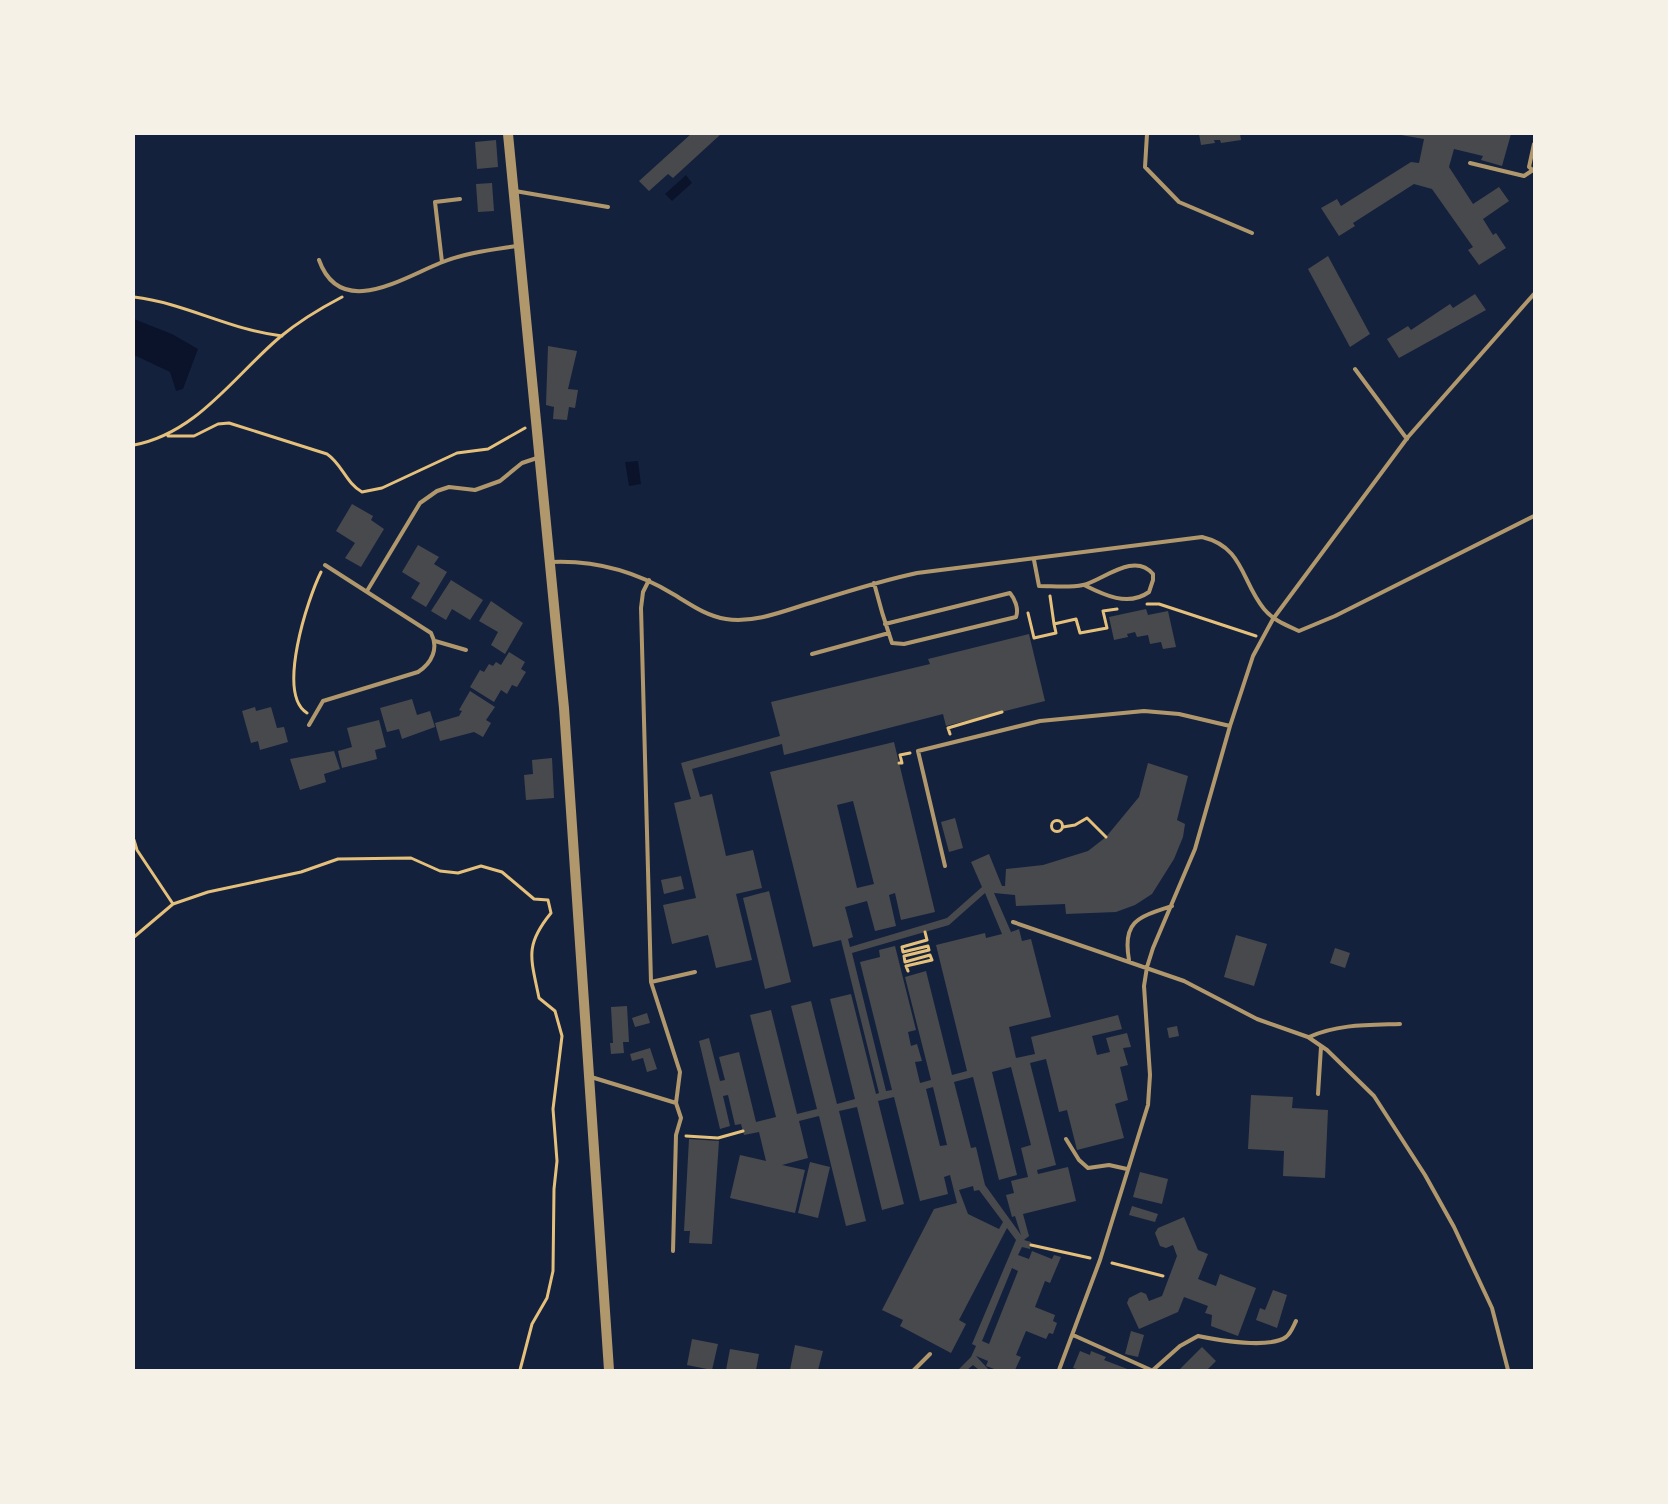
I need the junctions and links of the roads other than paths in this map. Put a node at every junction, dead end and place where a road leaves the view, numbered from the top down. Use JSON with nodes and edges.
{"nodes":[{"id":1,"x":508,"y":134,"type":"edge"},
{"id":2,"x":1148,"y":134,"type":"edge"},
{"id":3,"x":1534,"y":144,"type":"edge"},
{"id":4,"x":1470,"y":163,"type":"dead end"},
{"id":5,"x":1534,"y":171,"type":"edge"},
{"id":6,"x":513,"y":191,"type":"junction"},
{"id":7,"x":460,"y":200,"type":"dead end"},
{"id":8,"x":609,"y":207,"type":"dead end"},
{"id":9,"x":1252,"y":233,"type":"dead end"},
{"id":10,"x":517,"y":246,"type":"junction"},
{"id":11,"x":319,"y":260,"type":"dead end"},
{"id":12,"x":442,"y":262,"type":"junction"},
{"id":13,"x":1534,"y":294,"type":"edge"},
{"id":14,"x":1354,"y":369,"type":"dead end"},
{"id":15,"x":1407,"y":439,"type":"junction"},
{"id":16,"x":539,"y":457,"type":"junction"},
{"id":17,"x":1534,"y":516,"type":"edge"},
{"id":18,"x":1034,"y":560,"type":"junction"},
{"id":19,"x":550,"y":562,"type":"junction"},
{"id":20,"x":325,"y":565,"type":"road end"},
{"id":21,"x":649,"y":580,"type":"junction"},
{"id":22,"x":874,"y":583,"type":"junction"},
{"id":23,"x":1084,"y":585,"type":"junction"},
{"id":24,"x":366,"y":591,"type":"junction"},
{"id":25,"x":1273,"y":619,"type":"junction"},
{"id":26,"x":885,"y":624,"type":"junction"},
{"id":27,"x":889,"y":633,"type":"junction"},
{"id":28,"x":435,"y":641,"type":"junction"},
{"id":29,"x":466,"y":650,"type":"dead end"},
{"id":30,"x":812,"y":654,"type":"dead end"},
{"id":31,"x":309,"y":725,"type":"dead end"},
{"id":32,"x":1230,"y":726,"type":"junction"},
{"id":33,"x":945,"y":866,"type":"dead end"},
{"id":34,"x":1173,"y":905,"type":"junction"},
{"id":35,"x":1013,"y":922,"type":"dead end"},
{"id":36,"x":1129,"y":961,"type":"junction"},
{"id":37,"x":1147,"y":967,"type":"junction"},
{"id":38,"x":695,"y":972,"type":"dead end"},
{"id":39,"x":651,"y":982,"type":"junction"},
{"id":40,"x":1400,"y":1024,"type":"dead end"},
{"id":41,"x":1308,"y":1038,"type":"junction"},
{"id":42,"x":1321,"y":1046,"type":"junction"},
{"id":43,"x":591,"y":1077,"type":"junction"},
{"id":44,"x":1318,"y":1094,"type":"dead end"},
{"id":45,"x":676,"y":1103,"type":"junction"},
{"id":46,"x":1066,"y":1138,"type":"dead end"},
{"id":47,"x":1127,"y":1169,"type":"junction"},
{"id":48,"x":672,"y":1251,"type":"dead end"},
{"id":49,"x":1296,"y":1322,"type":"dead end"},
{"id":50,"x":1073,"y":1335,"type":"junction"},
{"id":51,"x":930,"y":1354,"type":"dead end"},
{"id":52,"x":609,"y":1371,"type":"edge"},
{"id":53,"x":914,"y":1371,"type":"edge"},
{"id":54,"x":1059,"y":1371,"type":"edge"},
{"id":55,"x":1152,"y":1371,"type":"edge"},
{"id":56,"x":1508,"y":1371,"type":"edge"}],
"edges":[{"from":1,"to":6,"type":"street"},
{"from":2,"to":9,"type":"lane"},
{"from":3,"to":5,"type":"lane"},
{"from":4,"to":5,"type":"lane"},
{"from":6,"to":8,"type":"lane"},
{"from":6,"to":10,"type":"street"},
{"from":7,"to":12,"type":"lane"},
{"from":10,"to":12,"type":"lane"},
{"from":10,"to":16,"type":"street"},
{"from":11,"to":12,"type":"lane"},
{"from":13,"to":15,"type":"lane"},
{"from":14,"to":15,"type":"lane"},
{"from":15,"to":25,"type":"lane"},
{"from":16,"to":19,"type":"street"},
{"from":16,"to":24,"type":"lane"},
{"from":17,"to":25,"type":"lane"},
{"from":18,"to":22,"type":"lane"},
{"from":18,"to":23,"type":"lane"},
{"from":18,"to":25,"type":"lane"},
{"from":19,"to":21,"type":"lane"},
{"from":19,"to":43,"type":"street"},
{"from":20,"to":24,"type":"lane"},
{"from":21,"to":22,"type":"lane"},
{"from":21,"to":39,"type":"lane"},
{"from":22,"to":26,"type":"lane"},
{"from":23,"to":23,"type":"lane"},
{"from":24,"to":28,"type":"lane"},
{"from":25,"to":32,"type":"lane"},
{"from":26,"to":27,"type":"lane"},
{"from":26,"to":27,"type":"lane"},
{"from":27,"to":30,"type":"lane"},
{"from":28,"to":29,"type":"lane"},
{"from":28,"to":31,"type":"lane"},
{"from":32,"to":33,"type":"lane"},
{"from":32,"to":34,"type":"lane"},
{"from":34,"to":36,"type":"lane"},
{"from":34,"to":37,"type":"lane"},
{"from":35,"to":36,"type":"lane"},
{"from":36,"to":37,"type":"lane"},
{"from":37,"to":41,"type":"lane"},
{"from":37,"to":47,"type":"lane"},
{"from":38,"to":39,"type":"lane"},
{"from":39,"to":45,"type":"lane"},
{"from":40,"to":41,"type":"lane"},
{"from":41,"to":42,"type":"lane"},
{"from":42,"to":44,"type":"lane"},
{"from":42,"to":56,"type":"lane"},
{"from":43,"to":45,"type":"lane"},
{"from":43,"to":52,"type":"street"},
{"from":45,"to":48,"type":"lane"},
{"from":46,"to":47,"type":"lane"},
{"from":47,"to":50,"type":"lane"},
{"from":49,"to":55,"type":"lane"},
{"from":50,"to":54,"type":"lane"},
{"from":50,"to":55,"type":"lane"},
{"from":51,"to":53,"type":"lane"}]}
